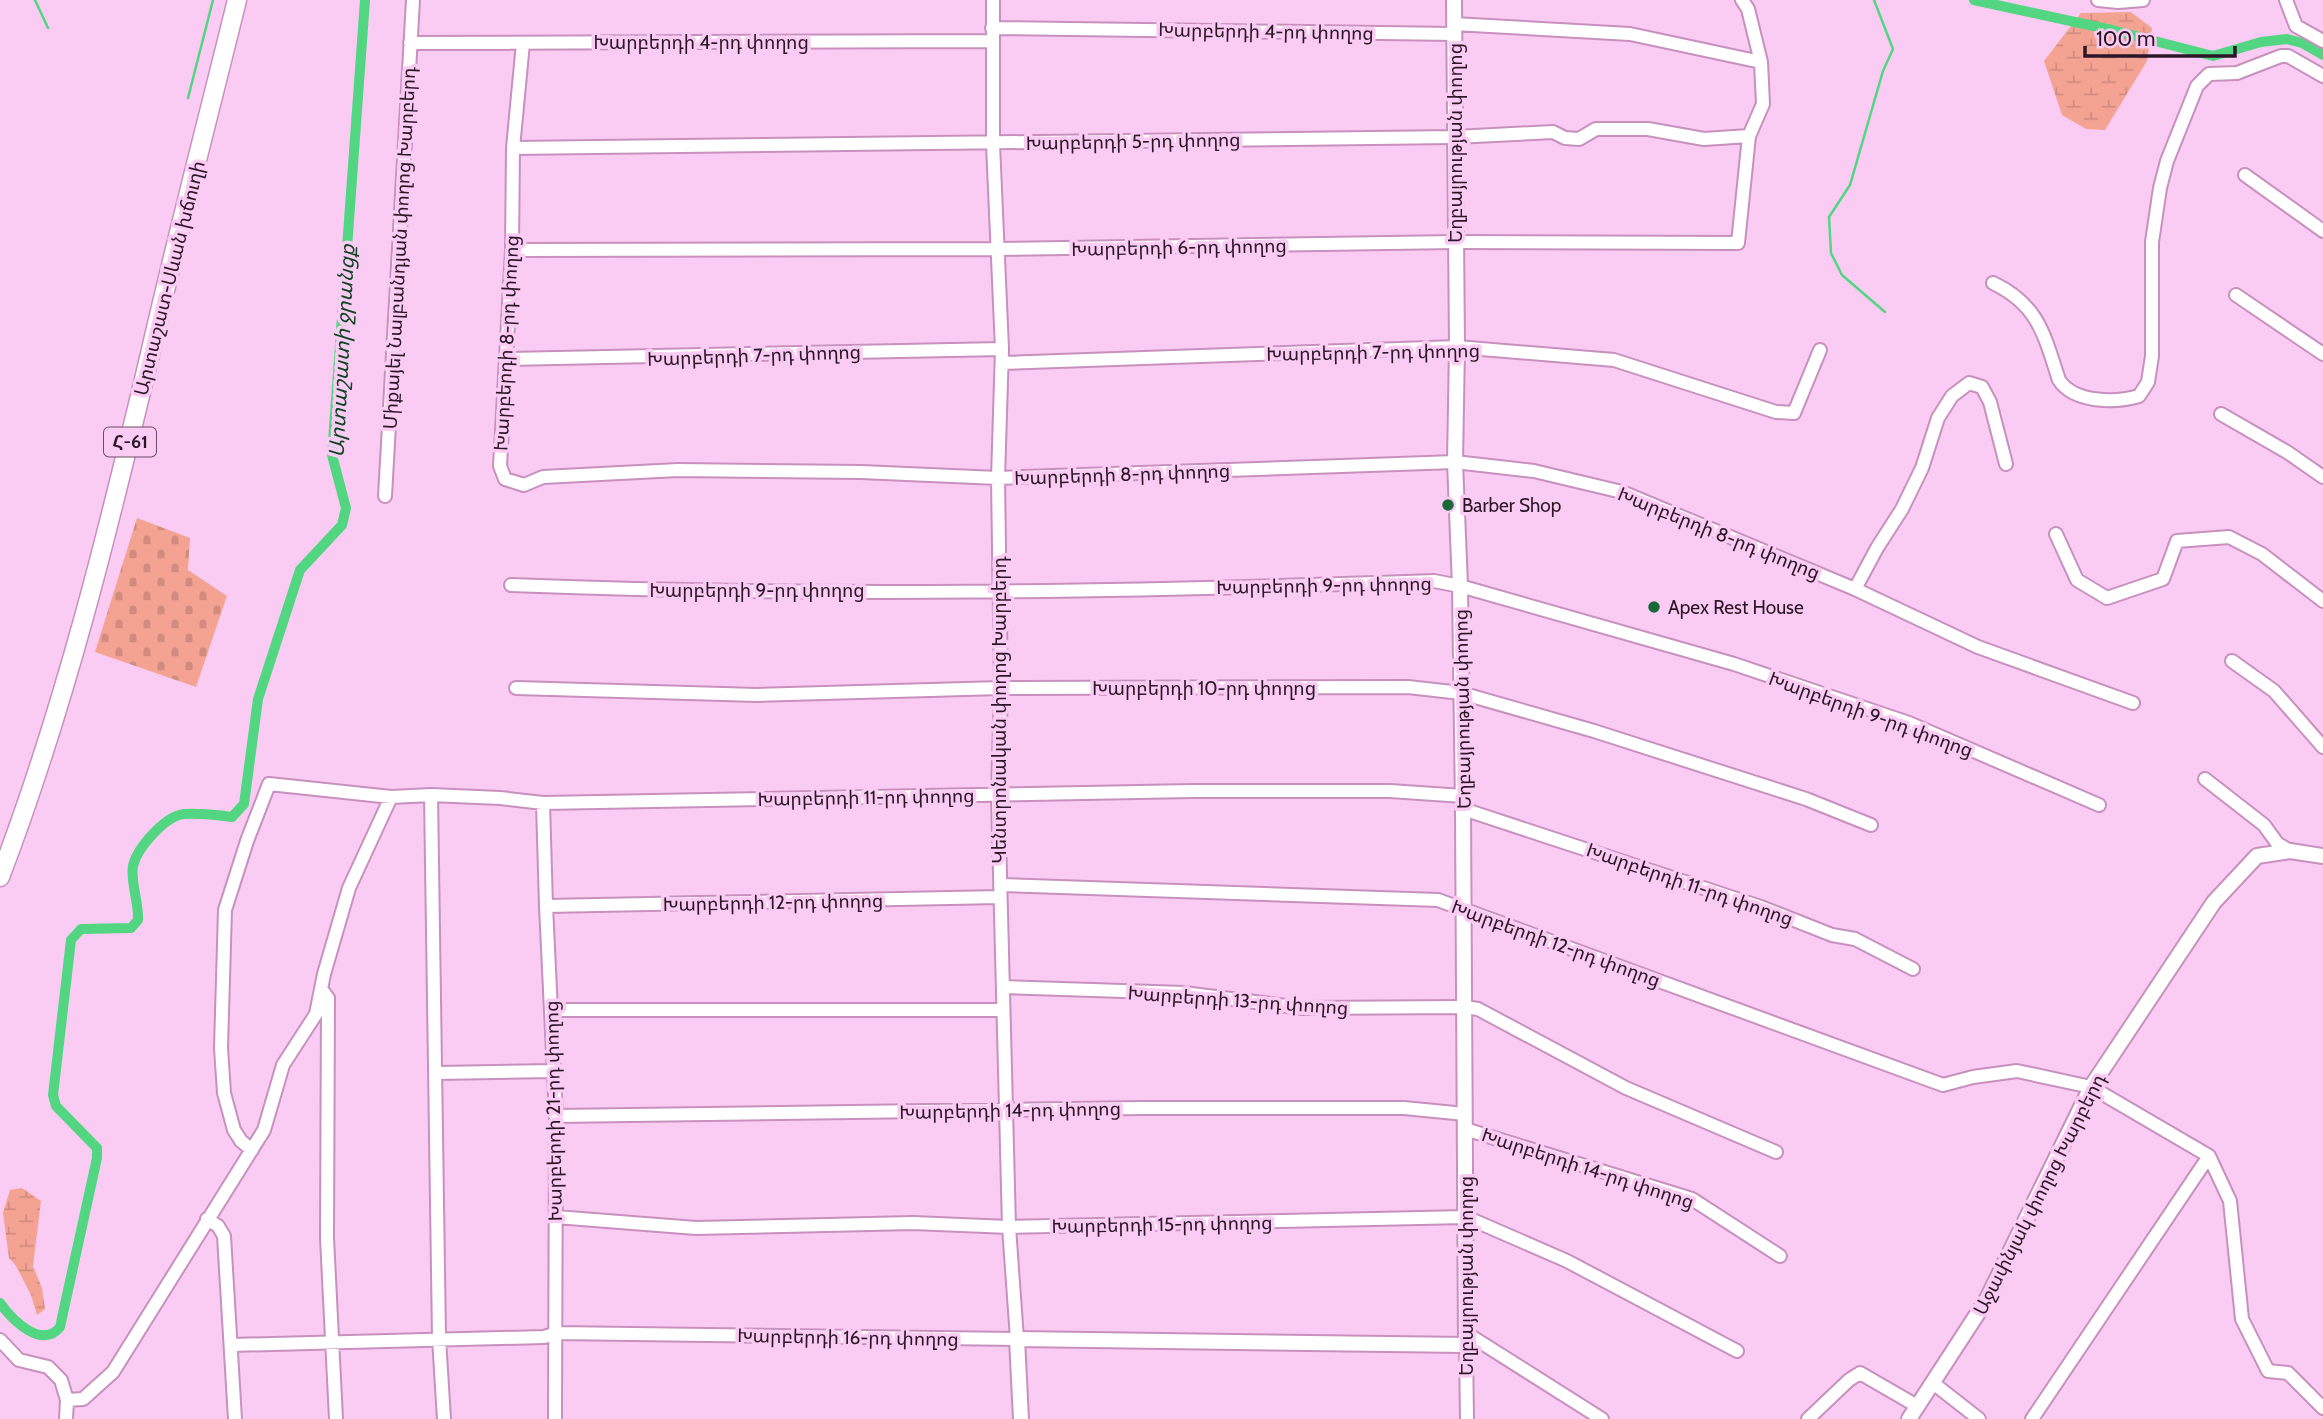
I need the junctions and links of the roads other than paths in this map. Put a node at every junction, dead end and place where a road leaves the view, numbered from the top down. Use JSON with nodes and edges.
{"nodes":[{"id":1,"x":237,"y":0,"type":"edge"},
{"id":2,"x":413,"y":0,"type":"edge"},
{"id":3,"x":993,"y":0,"type":"edge"},
{"id":4,"x":1454,"y":0,"type":"edge"},
{"id":5,"x":1742,"y":0,"type":"edge"},
{"id":6,"x":2098,"y":0,"type":"edge"},
{"id":7,"x":2143,"y":0,"type":"edge"},
{"id":8,"x":2286,"y":0,"type":"edge"},
{"id":9,"x":1455,"y":29,"type":"junction"},
{"id":10,"x":992,"y":34,"type":"junction"},
{"id":11,"x":2323,"y":41,"type":"edge"},
{"id":12,"x":411,"y":43,"type":"junction"},
{"id":13,"x":523,"y":43,"type":"junction"},
{"id":14,"x":1761,"y":62,"type":"junction"},
{"id":15,"x":2323,"y":76,"type":"edge"},
{"id":16,"x":1749,"y":136,"type":"junction"},
{"id":17,"x":1455,"y":137,"type":"junction"},
{"id":18,"x":993,"y":144,"type":"junction"},
{"id":19,"x":513,"y":148,"type":"junction"},
{"id":20,"x":2245,"y":175,"type":"dead end"},
{"id":21,"x":2323,"y":231,"type":"edge"},
{"id":22,"x":1456,"y":242,"type":"junction"},
{"id":23,"x":996,"y":249,"type":"junction"},
{"id":24,"x":512,"y":250,"type":"junction"},
{"id":25,"x":1993,"y":283,"type":"dead end"},
{"id":26,"x":2236,"y":295,"type":"dead end"},
{"id":27,"x":1457,"y":347,"type":"junction"},
{"id":28,"x":1002,"y":349,"type":"junction"},
{"id":29,"x":1820,"y":350,"type":"dead end"},
{"id":30,"x":2323,"y":354,"type":"edge"},
{"id":31,"x":505,"y":359,"type":"junction"},
{"id":32,"x":1002,"y":363,"type":"junction"},
{"id":33,"x":2221,"y":414,"type":"dead end"},
{"id":34,"x":1455,"y":462,"type":"junction"},
{"id":35,"x":2006,"y":464,"type":"dead end"},
{"id":36,"x":2323,"y":477,"type":"edge"},
{"id":37,"x":998,"y":478,"type":"junction"},
{"id":38,"x":385,"y":496,"type":"dead end"},
{"id":39,"x":2056,"y":534,"type":"dead end"},
{"id":40,"x":511,"y":585,"type":"dead end"},
{"id":41,"x":1460,"y":586,"type":"junction"},
{"id":42,"x":1855,"y":589,"type":"junction"},
{"id":43,"x":1000,"y":591,"type":"junction"},
{"id":44,"x":2323,"y":601,"type":"edge"},
{"id":45,"x":2232,"y":662,"type":"dead end"},
{"id":46,"x":516,"y":688,"type":"dead end"},
{"id":47,"x":1001,"y":688,"type":"junction"},
{"id":48,"x":1461,"y":693,"type":"junction"},
{"id":49,"x":2133,"y":702,"type":"dead end"},
{"id":50,"x":2323,"y":747,"type":"edge"},
{"id":51,"x":2205,"y":779,"type":"dead end"},
{"id":52,"x":431,"y":795,"type":"junction"},
{"id":53,"x":998,"y":795,"type":"junction"},
{"id":54,"x":391,"y":797,"type":"junction"},
{"id":55,"x":543,"y":803,"type":"junction"},
{"id":56,"x":1463,"y":803,"type":"junction"},
{"id":57,"x":2099,"y":805,"type":"dead end"},
{"id":58,"x":1871,"y":825,"type":"dead end"},
{"id":59,"x":2290,"y":850,"type":"junction"},
{"id":60,"x":2323,"y":856,"type":"edge"},
{"id":61,"x":0,"y":877,"type":"edge"},
{"id":62,"x":1000,"y":891,"type":"junction"},
{"id":63,"x":546,"y":906,"type":"junction"},
{"id":64,"x":1464,"y":909,"type":"junction"},
{"id":65,"x":1913,"y":970,"type":"dead end"},
{"id":66,"x":1003,"y":987,"type":"junction"},
{"id":67,"x":322,"y":990,"type":"junction"},
{"id":68,"x":1465,"y":1007,"type":"junction"},
{"id":69,"x":551,"y":1010,"type":"junction"},
{"id":70,"x":1003,"y":1010,"type":"junction"},
{"id":71,"x":553,"y":1072,"type":"junction"},
{"id":72,"x":437,"y":1073,"type":"junction"},
{"id":73,"x":2091,"y":1087,"type":"junction"},
{"id":74,"x":1007,"y":1111,"type":"junction"},
{"id":75,"x":556,"y":1116,"type":"junction"},
{"id":76,"x":1465,"y":1121,"type":"junction"},
{"id":77,"x":253,"y":1150,"type":"junction"},
{"id":78,"x":1776,"y":1152,"type":"dead end"},
{"id":79,"x":2208,"y":1156,"type":"junction"},
{"id":80,"x":556,"y":1217,"type":"junction"},
{"id":81,"x":1466,"y":1217,"type":"junction"},
{"id":82,"x":207,"y":1219,"type":"junction"},
{"id":83,"x":1009,"y":1227,"type":"junction"},
{"id":84,"x":1780,"y":1256,"type":"dead end"},
{"id":85,"x":557,"y":1333,"type":"junction"},
{"id":86,"x":439,"y":1338,"type":"junction"},
{"id":87,"x":1017,"y":1339,"type":"junction"},
{"id":88,"x":1466,"y":1339,"type":"junction"},
{"id":89,"x":0,"y":1340,"type":"edge"},
{"id":90,"x":333,"y":1343,"type":"junction"},
{"id":91,"x":231,"y":1345,"type":"junction"},
{"id":92,"x":1737,"y":1351,"type":"dead end"},
{"id":93,"x":1933,"y":1383,"type":"junction"},
{"id":94,"x":67,"y":1400,"type":"junction"},
{"id":95,"x":2323,"y":1408,"type":"edge"},
{"id":96,"x":1913,"y":1413,"type":"edge"},
{"id":97,"x":1977,"y":1418,"type":"edge"},
{"id":98,"x":66,"y":1419,"type":"edge"},
{"id":99,"x":235,"y":1419,"type":"edge"},
{"id":100,"x":336,"y":1419,"type":"edge"},
{"id":101,"x":444,"y":1419,"type":"edge"},
{"id":102,"x":555,"y":1419,"type":"edge"},
{"id":103,"x":1021,"y":1419,"type":"edge"},
{"id":104,"x":1467,"y":1419,"type":"edge"},
{"id":105,"x":1602,"y":1419,"type":"edge"},
{"id":106,"x":1808,"y":1419,"type":"edge"},
{"id":107,"x":2032,"y":1419,"type":"edge"}],
"edges":[{"from":1,"to":61,"type":"main road","name":"Արտաշատ-Սևան խճուղի","number":"Հ-61"},
{"from":2,"to":12,"type":"street","name":"Միքայել Նալբանդյան փողոց Խարբերդ"},
{"from":3,"to":10,"type":"street","name":"Կենտրոնական փողոց Խարբերդ"},
{"from":4,"to":9,"type":"street","name":"Եղբայրության փողոց"},
{"from":5,"to":14,"type":"street"},
{"from":6,"to":7,"type":"street"},
{"from":8,"to":11,"type":"street"},
{"from":9,"to":10,"type":"street","name":"Խարբերդի 4-րդ փողոց"},
{"from":9,"to":14,"type":"street","name":"Խարբերդի 4-րդ փողոց"},
{"from":9,"to":17,"type":"street","name":"Եղբայրության փողոց"},
{"from":10,"to":13,"type":"street","name":"Խարբերդի 4-րդ փողոց"},
{"from":10,"to":18,"type":"street","name":"Կենտրոնական փողոց Խարբերդ"},
{"from":12,"to":13,"type":"street","name":"Խարբերդի 4-րդ փողոց"},
{"from":12,"to":38,"type":"street","name":"Միքայել Նալբանդյան փողոց Խարբերդ"},
{"from":13,"to":19,"type":"street","name":"Խարբերդի 8-րդ փողոց"},
{"from":14,"to":16,"type":"street"},
{"from":15,"to":25,"type":"street"},
{"from":16,"to":17,"type":"street","name":"Խարբերդի 5-րդ փողոց"},
{"from":16,"to":22,"type":"street","name":"Խարբերդի 6-րդ փողոց"},
{"from":17,"to":18,"type":"street","name":"Խարբերդի 5-րդ փողոց"},
{"from":17,"to":22,"type":"street","name":"Եղբայրության փողոց"},
{"from":18,"to":19,"type":"street","name":"Խարբերդի 5-րդ փողոց"},
{"from":18,"to":23,"type":"street","name":"Կենտրոնական փողոց Խարբերդ"},
{"from":19,"to":24,"type":"street","name":"Խարբերդի 8-րդ փողոց"},
{"from":20,"to":21,"type":"street"},
{"from":22,"to":23,"type":"street","name":"Խարբերդի 6-րդ փողոց"},
{"from":22,"to":27,"type":"street","name":"Եղբայրության փողոց"},
{"from":23,"to":24,"type":"street","name":"Խարբերդի 6-րդ փողոց"},
{"from":23,"to":28,"type":"street","name":"Կենտրոնական փողոց Խարբերդ"},
{"from":24,"to":31,"type":"street","name":"Խարբերդի 8-րդ փողոց"},
{"from":26,"to":30,"type":"street"},
{"from":27,"to":29,"type":"street","name":"Խարբերդի 7-րդ փողոց"},
{"from":27,"to":32,"type":"street","name":"Խարբերդի 7-րդ փողոց"},
{"from":27,"to":34,"type":"street","name":"Եղբայրության փողոց"},
{"from":28,"to":31,"type":"street","name":"Խարբերդի 7-րդ փողոց"},
{"from":28,"to":32,"type":"street","name":"Կենտրոնական փողոց Խարբերդ"},
{"from":31,"to":37,"type":"street","name":"Խարբերդի 8-րդ փողոց"},
{"from":32,"to":37,"type":"street","name":"Կենտրոնական փողոց Խարբերդ"},
{"from":33,"to":36,"type":"street"},
{"from":34,"to":37,"type":"street","name":"Խարբերդի 8-րդ փողոց"},
{"from":34,"to":41,"type":"street","name":"Եղբայրության փողոց"},
{"from":34,"to":42,"type":"street","name":"Խարբերդի 8-րդ փողոց"},
{"from":35,"to":42,"type":"street"},
{"from":37,"to":43,"type":"street","name":"Կենտրոնական փողոց Խարբերդ"},
{"from":39,"to":44,"type":"street"},
{"from":40,"to":43,"type":"street","name":"Խարբերդի 9-րդ փողոց"},
{"from":41,"to":43,"type":"street","name":"Խարբերդի 9-րդ փողոց"},
{"from":41,"to":48,"type":"street","name":"Եղբայրության փողոց"},
{"from":41,"to":57,"type":"street","name":"Խարբերդի 9-րդ փողոց"},
{"from":42,"to":49,"type":"street","name":"Խարբերդի 8-րդ փողոց"},
{"from":43,"to":47,"type":"street","name":"Կենտրոնական փողոց Խարբերդ"},
{"from":45,"to":50,"type":"street"},
{"from":46,"to":47,"type":"street","name":"Խարբերդի 10-րդ փողոց"},
{"from":47,"to":48,"type":"street","name":"Խարբերդի 10-րդ փողոց"},
{"from":47,"to":53,"type":"street","name":"Կենտրոնական փողոց Խարբերդ"},
{"from":48,"to":56,"type":"street","name":"Եղբայրության փողոց"},
{"from":48,"to":58,"type":"street","name":"Խարբերդի 10-րդ փողոց"},
{"from":51,"to":59,"type":"street"},
{"from":52,"to":54,"type":"street","name":"Խարբերդի 11-րդ փողոց"},
{"from":52,"to":55,"type":"street","name":"Խարբերդի 11-րդ փողոց"},
{"from":52,"to":72,"type":"street"},
{"from":53,"to":55,"type":"street","name":"Խարբերդի 11-րդ փողոց"},
{"from":53,"to":56,"type":"street","name":"Խարբերդի 11-րդ փողոց"},
{"from":53,"to":62,"type":"street","name":"Կենտրոնական փողոց Խարբերդ"},
{"from":54,"to":67,"type":"street"},
{"from":54,"to":77,"type":"street","name":"Խարբերդի 11-րդ փողոց"},
{"from":55,"to":63,"type":"street","name":"Խարբերդի 21-րդ փողոց"},
{"from":56,"to":64,"type":"street","name":"Եղբայրության փողոց"},
{"from":56,"to":65,"type":"street","name":"Խարբերդի 11-րդ փողոց"},
{"from":59,"to":60,"type":"street","name":"Աջափնյակ փողոց Խարբերդ"},
{"from":59,"to":73,"type":"street","name":"Աջափնյակ փողոց Խարբերդ"},
{"from":62,"to":63,"type":"street","name":"Խարբերդի 12-րդ փողոց"},
{"from":62,"to":64,"type":"street","name":"Խարբերդի 12-րդ փողոց"},
{"from":62,"to":66,"type":"street","name":"Կենտրոնական փողոց Խարբերդ"},
{"from":63,"to":69,"type":"street","name":"Խարբերդի 21-րդ փողոց"},
{"from":64,"to":68,"type":"street","name":"Եղբայրության փողոց"},
{"from":64,"to":73,"type":"street","name":"Խարբերդի 12-րդ փողոց"},
{"from":66,"to":68,"type":"street","name":"Խարբերդի 13-րդ փողոց"},
{"from":66,"to":70,"type":"street","name":"Կենտրոնական փողոց Խարբերդ"},
{"from":67,"to":77,"type":"street"},
{"from":67,"to":90,"type":"street"},
{"from":68,"to":76,"type":"street","name":"Եղբայրության փողոց"},
{"from":68,"to":78,"type":"street","name":"Խարբերդի 13-րդ փողոց"},
{"from":69,"to":70,"type":"street"},
{"from":69,"to":71,"type":"street","name":"Խարբերդի 21-րդ փողոց"},
{"from":70,"to":74,"type":"street","name":"Կենտրոնական փողոց Խարբերդ"},
{"from":71,"to":72,"type":"street"},
{"from":71,"to":75,"type":"street","name":"Խարբերդի 21-րդ փողոց"},
{"from":72,"to":86,"type":"street"},
{"from":73,"to":79,"type":"street","name":"Խարբերդի 12-րդ փողոց"},
{"from":73,"to":93,"type":"street","name":"Աջափնյակ փողոց Խարբերդ"},
{"from":74,"to":75,"type":"street","name":"Խարբերդի 14-րդ փողոց"},
{"from":74,"to":76,"type":"street","name":"Խարբերդի 14-րդ փողոց"},
{"from":74,"to":83,"type":"street","name":"Կենտրոնական փողոց Խարբերդ"},
{"from":75,"to":80,"type":"street","name":"Խարբերդի 21-րդ փողոց"},
{"from":76,"to":81,"type":"street","name":"Եղբայրության փողոց"},
{"from":76,"to":84,"type":"street","name":"Խարբերդի 14-րդ փողոց"},
{"from":77,"to":82,"type":"street"},
{"from":79,"to":95,"type":"street"},
{"from":79,"to":107,"type":"street"},
{"from":80,"to":83,"type":"street","name":"Խարբերդի 15-րդ փողոց"},
{"from":80,"to":85,"type":"street","name":"Խարբերդի 21-րդ փողոց"},
{"from":81,"to":83,"type":"street","name":"Խարբերդի 15-րդ փողոց"},
{"from":81,"to":88,"type":"street","name":"Եղբայրության փողոց"},
{"from":81,"to":92,"type":"street","name":"Խարբերդի 15-րդ փողոց"},
{"from":82,"to":91,"type":"street"},
{"from":82,"to":94,"type":"street"},
{"from":83,"to":87,"type":"street","name":"Կենտրոնական փողոց Խարբերդ"},
{"from":85,"to":86,"type":"street","name":"Խարբերդի 16-րդ փողոց"},
{"from":85,"to":87,"type":"street","name":"Խարբերդի 16-րդ փողոց"},
{"from":85,"to":102,"type":"street","name":"Խարբերդի 21-րդ փողոց"},
{"from":86,"to":90,"type":"street","name":"Խարբերդի 16-րդ փողոց"},
{"from":86,"to":101,"type":"street"},
{"from":87,"to":88,"type":"street","name":"Խարբերդի 16-րդ փողոց"},
{"from":87,"to":103,"type":"street","name":"Կենտրոնական փողոց Խարբերդ"},
{"from":88,"to":104,"type":"street","name":"Եղբայրության փողոց"},
{"from":88,"to":105,"type":"street"},
{"from":89,"to":94,"type":"street"},
{"from":90,"to":91,"type":"street","name":"Խարբերդի 16-րդ փողոց"},
{"from":90,"to":100,"type":"street"},
{"from":91,"to":99,"type":"street"},
{"from":93,"to":96,"type":"street","name":"Աջափնյակ փողոց Խարբերդ"},
{"from":93,"to":97,"type":"street"},
{"from":94,"to":98,"type":"street"},
{"from":96,"to":106,"type":"street"}]}
